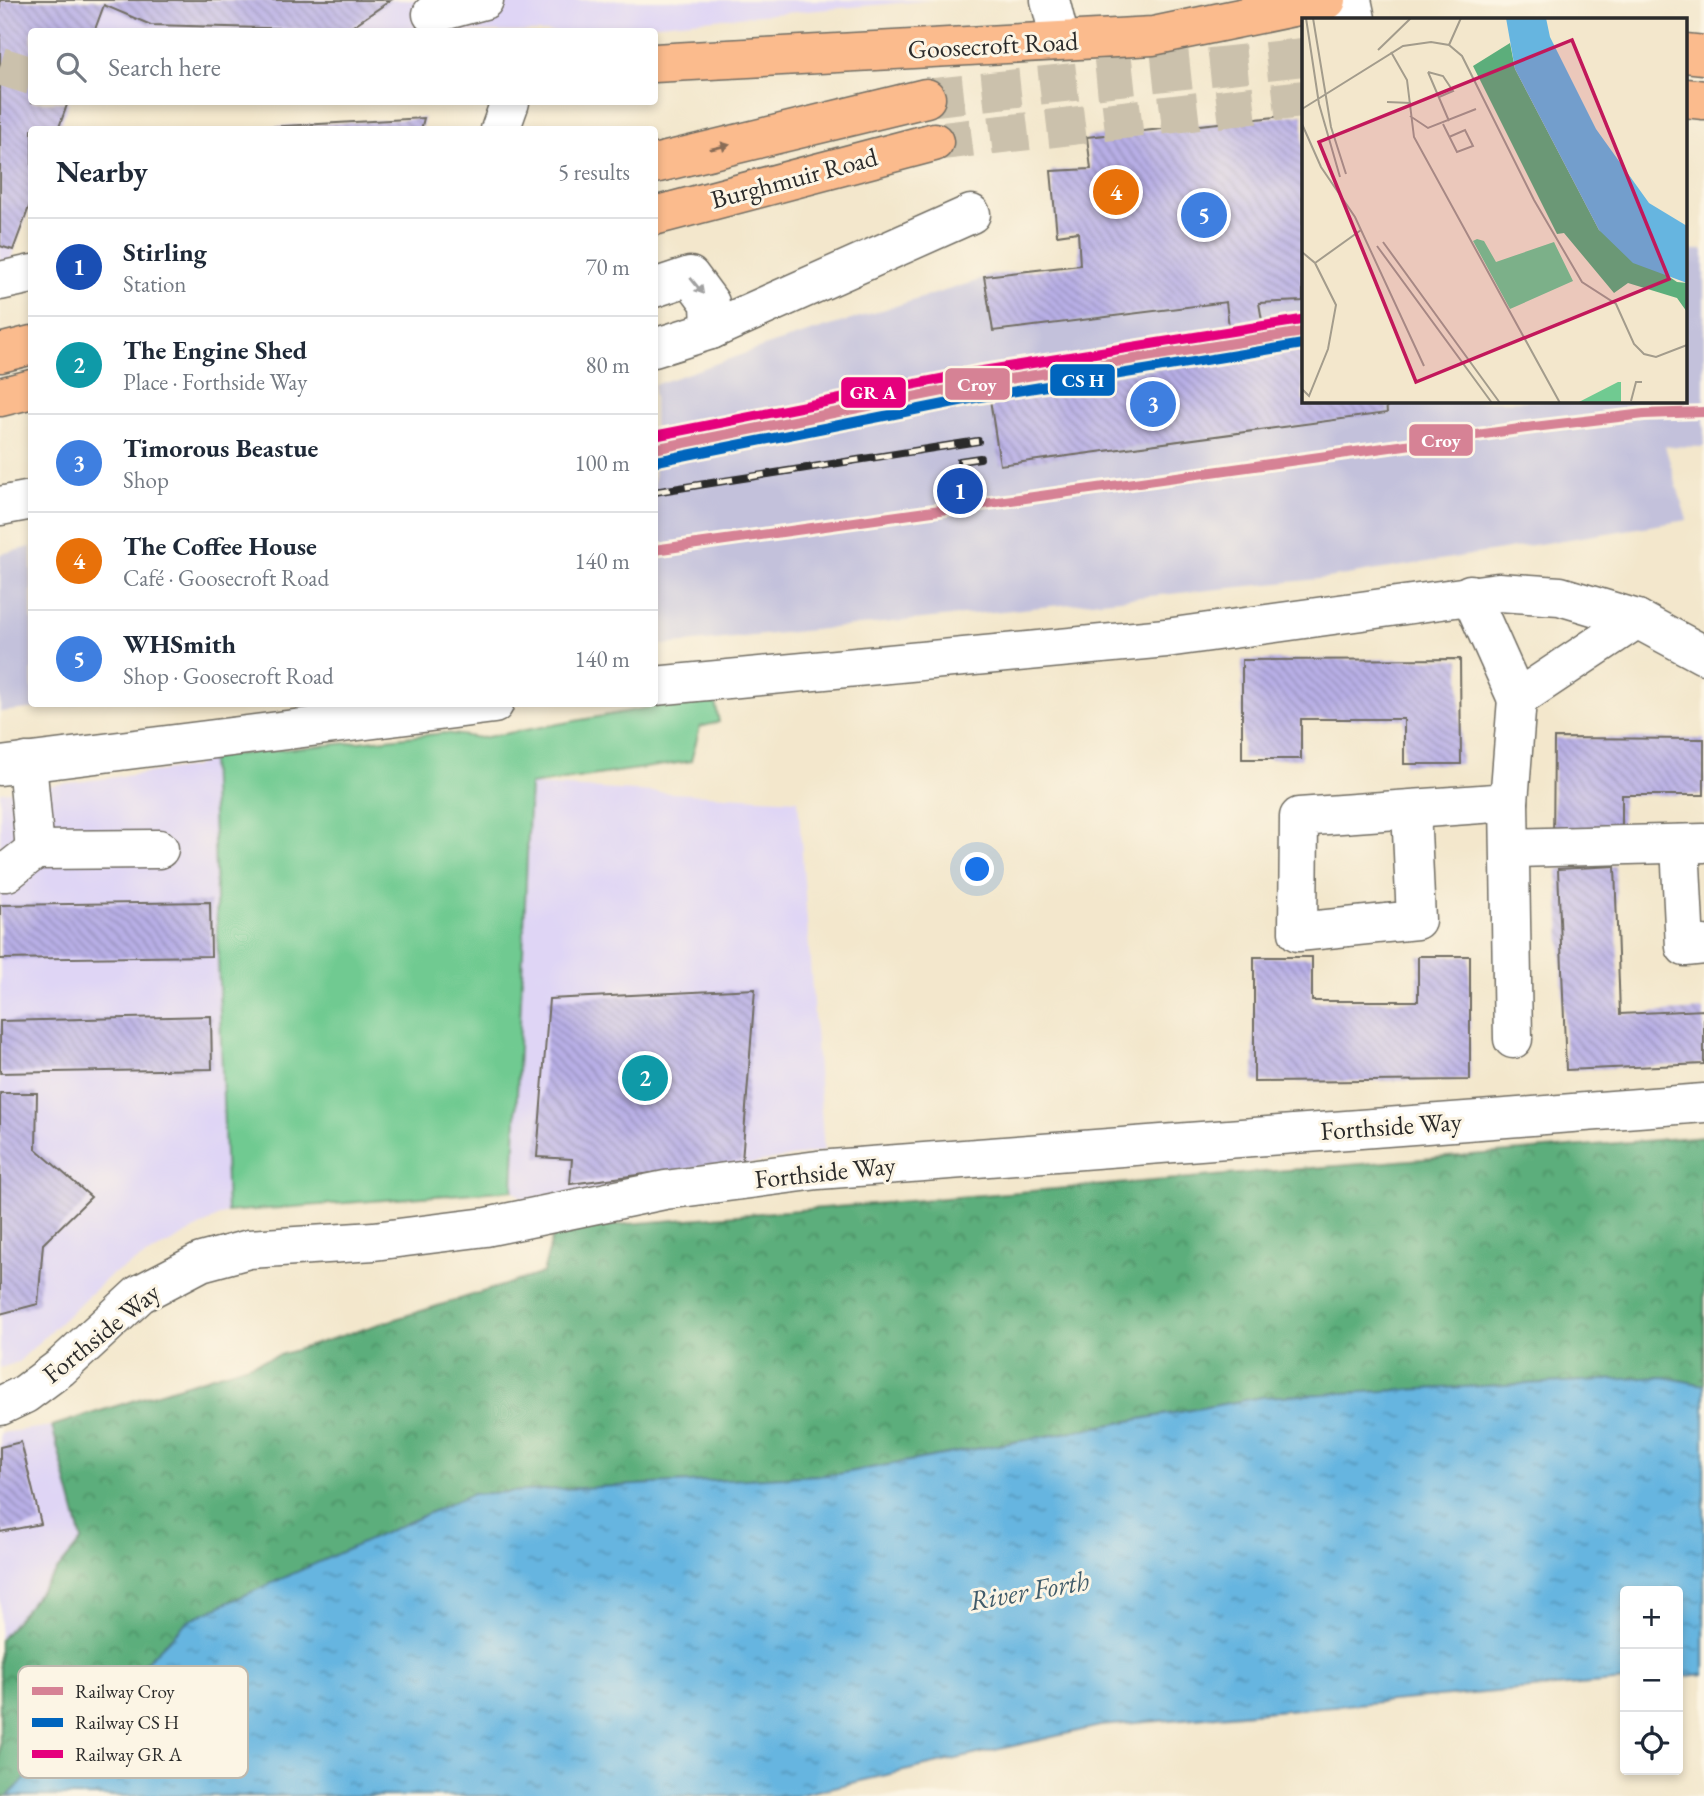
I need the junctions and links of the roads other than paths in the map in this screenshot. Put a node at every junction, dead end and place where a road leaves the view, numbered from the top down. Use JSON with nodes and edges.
{"nodes":[{"id":1,"x":484,"y":0,"type":"edge"},
{"id":2,"x":1050,"y":0,"type":"edge"},
{"id":3,"x":1327,"y":0,"type":"edge"},
{"id":4,"x":1352,"y":0,"type":"edge"},
{"id":5,"x":432,"y":15,"type":"edge"},
{"id":6,"x":1356,"y":18,"type":"edge"},
{"id":7,"x":1060,"y":40,"type":"junction"},
{"id":8,"x":1686,"y":53,"type":"edge"},
{"id":9,"x":1704,"y":55,"type":"edge"},
{"id":10,"x":658,"y":63,"type":"edge"},
{"id":11,"x":926,"y":98,"type":"tunnel mouth"},
{"id":12,"x":1686,"y":98,"type":"edge"},
{"id":13,"x":1704,"y":100,"type":"edge"},
{"id":14,"x":509,"y":105,"type":"edge"},
{"id":15,"x":501,"y":126,"type":"edge"},
{"id":16,"x":934,"y":142,"type":"tunnel mouth"},
{"id":17,"x":658,"y":163,"type":"edge"},
{"id":18,"x":971,"y":214,"type":"dead end"},
{"id":19,"x":658,"y":215,"type":"edge"},
{"id":20,"x":658,"y":287,"type":"edge"},
{"id":21,"x":711,"y":330,"type":"junction"},
{"id":22,"x":28,"y":346,"type":"edge"},
{"id":23,"x":658,"y":347,"type":"edge"},
{"id":24,"x":0,"y":353,"type":"edge"},
{"id":25,"x":28,"y":390,"type":"edge"},
{"id":26,"x":0,"y":397,"type":"edge"},
{"id":27,"x":28,"y":501,"type":"edge"},
{"id":28,"x":0,"y":506,"type":"edge"},
{"id":29,"x":1470,"y":594,"type":"junction"},
{"id":30,"x":1637,"y":619,"type":"junction"},
{"id":31,"x":1704,"y":655,"type":"edge"},
{"id":32,"x":658,"y":686,"type":"edge"},
{"id":33,"x":1517,"y":699,"type":"junction"},
{"id":34,"x":470,"y":707,"type":"edge"},
{"id":35,"x":13,"y":764,"type":"edge"},
{"id":36,"x":1509,"y":802,"type":"junction"},
{"id":37,"x":1411,"y":809,"type":"junction"},
{"id":38,"x":1692,"y":844,"type":"edge"},
{"id":39,"x":1511,"y":848,"type":"junction"},
{"id":40,"x":159,"y":849,"type":"dead end"},
{"id":41,"x":35,"y":850,"type":"junction"},
{"id":42,"x":0,"y":872,"type":"edge"},
{"id":43,"x":1704,"y":945,"type":"edge"},
{"id":44,"x":1513,"y":1039,"type":"dead end"},
{"id":45,"x":1704,"y":1103,"type":"edge"},
{"id":46,"x":0,"y":1406,"type":"edge"}],
"edges":[{"from":1,"to":5,"type":"street"},
{"from":2,"to":7,"type":"street"},
{"from":3,"to":7,"type":"main road","name":"Goosecroft Road"},
{"from":4,"to":6,"type":"street"},
{"from":7,"to":10,"type":"main road","name":"Goosecroft Road"},
{"from":8,"to":9,"type":"main road"},
{"from":17,"to":11,"type":"main road","name":"Burghmuir Road","one_way":true},
{"from":12,"to":13,"type":"main road"},
{"from":14,"to":15,"type":"street"},
{"from":16,"to":19,"type":"main road","name":"Burghmuir Road"},
{"from":18,"to":21,"type":"street"},
{"from":20,"to":21,"type":"street","one_way":true},
{"from":21,"to":23,"type":"street"},
{"from":22,"to":24,"type":"main road"},
{"from":25,"to":26,"type":"main road"},
{"from":27,"to":28,"type":"street"},
{"from":29,"to":30,"type":"street"},
{"from":29,"to":32,"type":"street"},
{"from":29,"to":33,"type":"street"},
{"from":30,"to":31,"type":"street"},
{"from":30,"to":33,"type":"street"},
{"from":33,"to":36,"type":"street"},
{"from":34,"to":35,"type":"street"},
{"from":35,"to":41,"type":"street"},
{"from":36,"to":37,"type":"street"},
{"from":36,"to":39,"type":"street"},
{"from":37,"to":37,"type":"street"},
{"from":38,"to":39,"type":"street"},
{"from":38,"to":43,"type":"street"},
{"from":39,"to":44,"type":"street"},
{"from":40,"to":41,"type":"street"},
{"from":41,"to":42,"type":"street"},
{"from":45,"to":46,"type":"street","name":"Forthside Way"}]}
